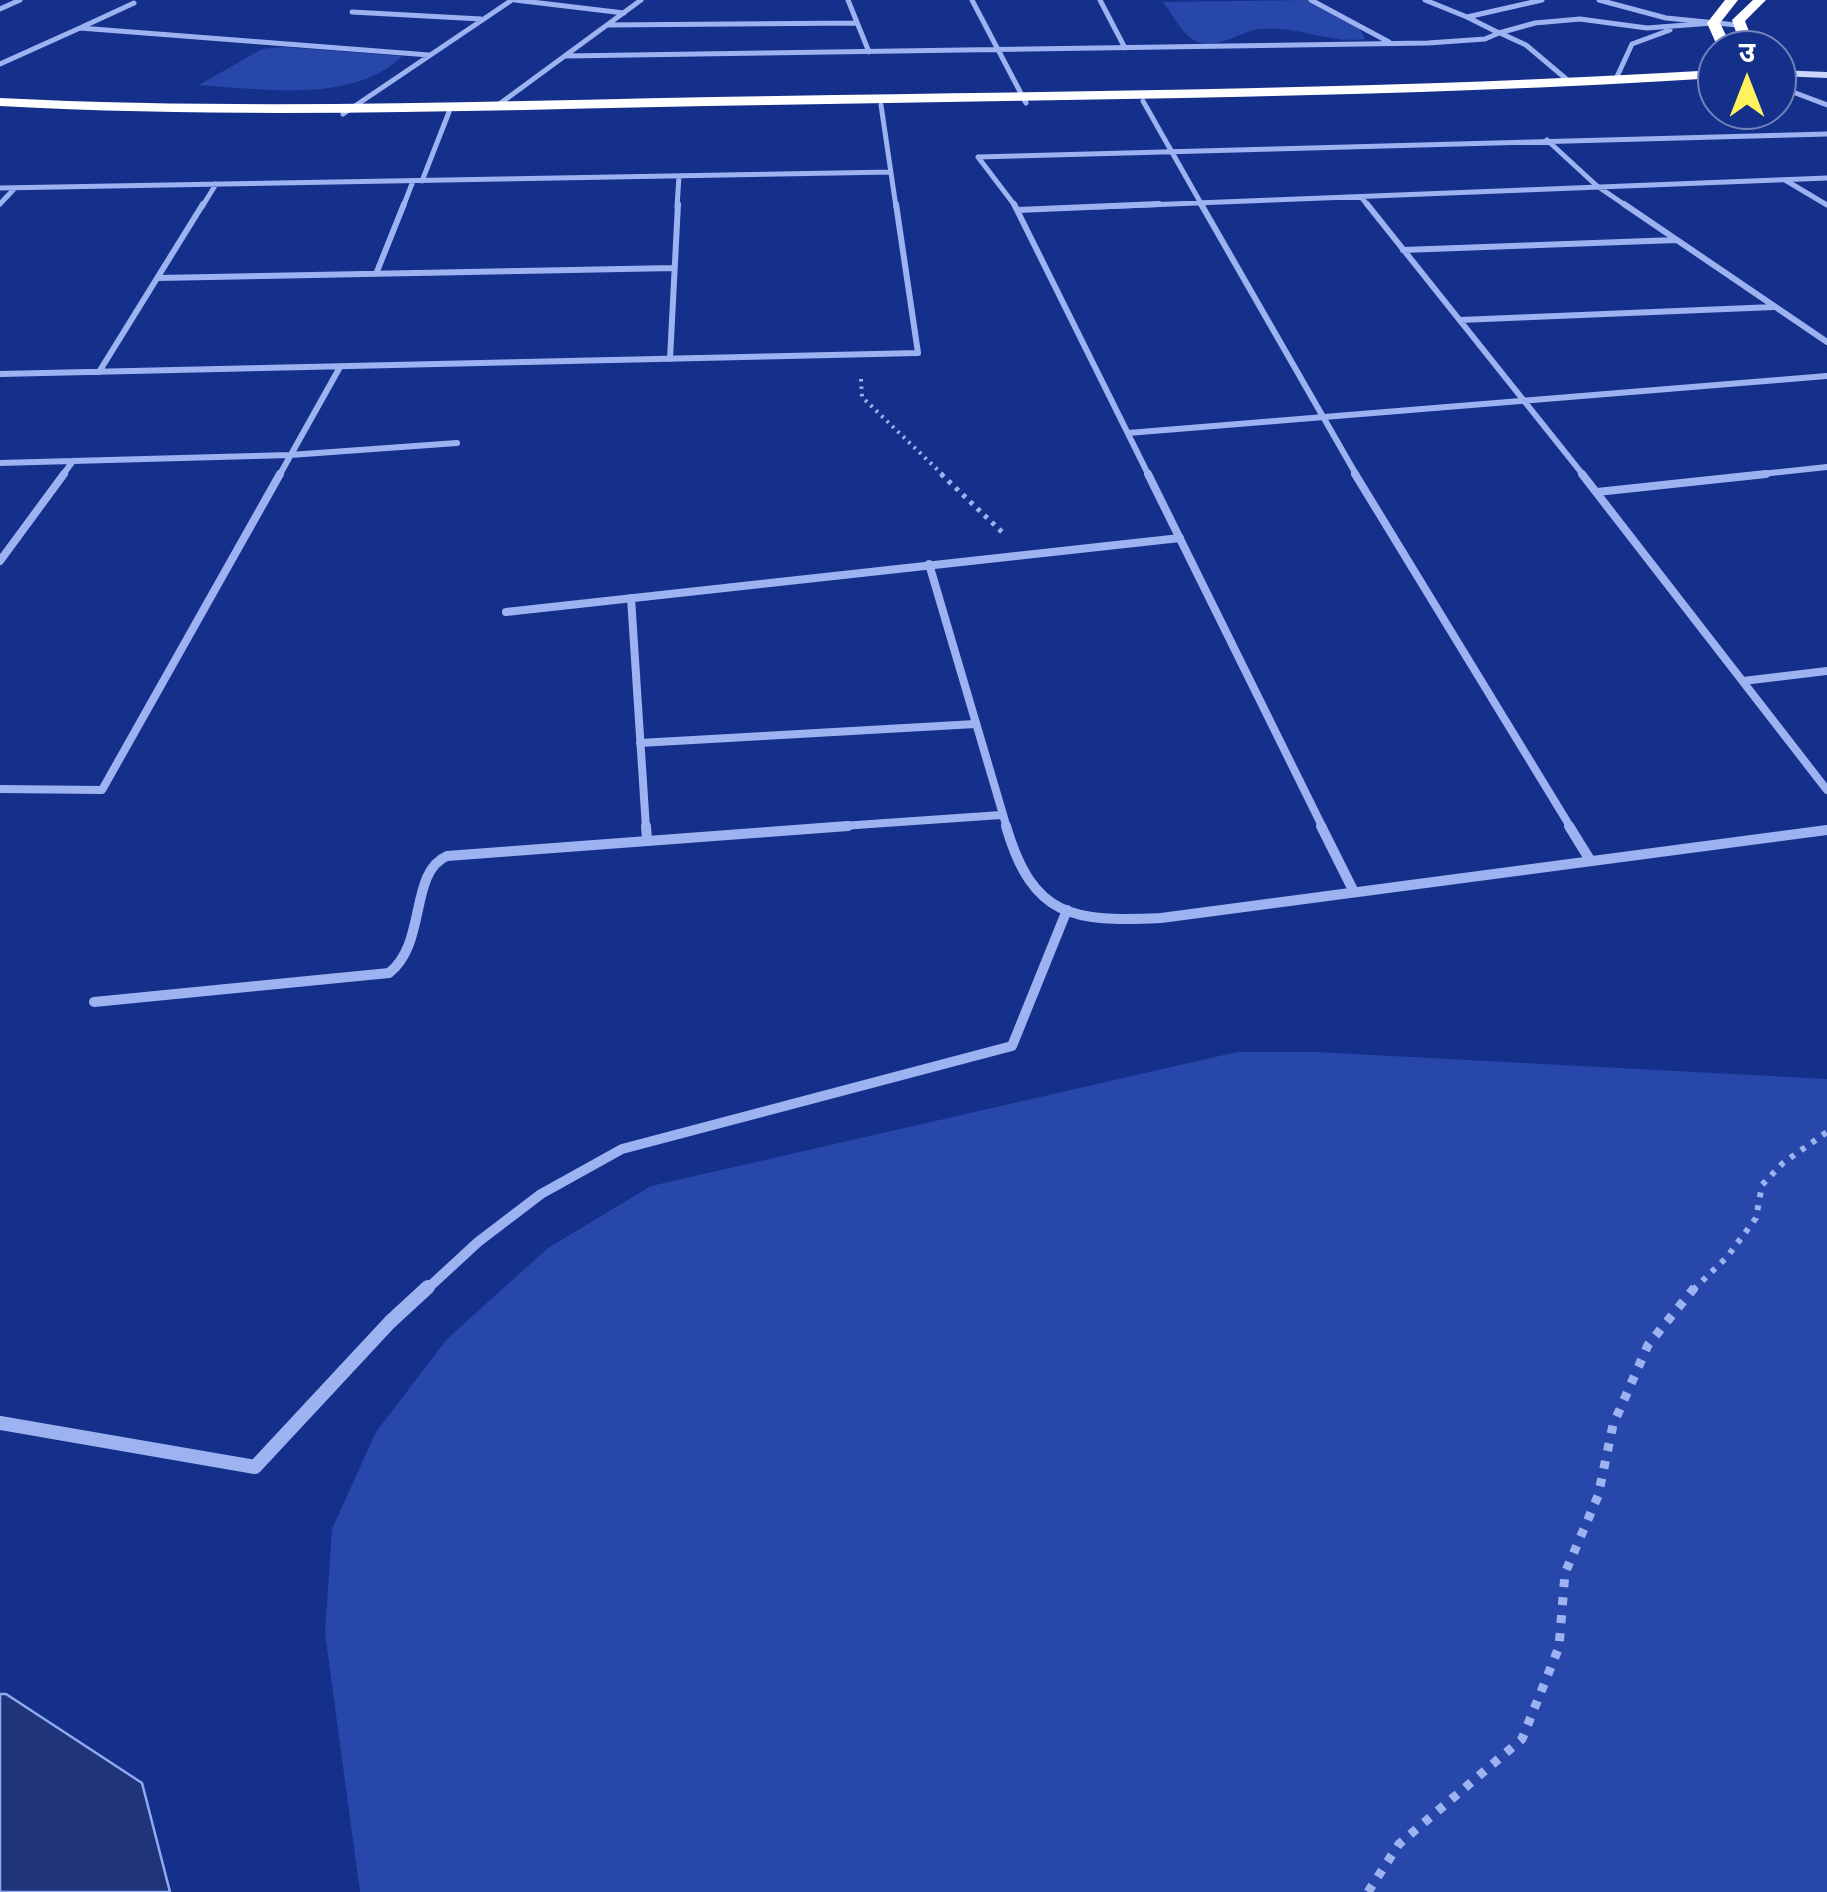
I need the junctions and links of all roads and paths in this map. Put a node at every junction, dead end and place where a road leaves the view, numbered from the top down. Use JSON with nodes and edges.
{"nodes":[{"id":1,"x":20,"y":0,"type":"edge"},
{"id":2,"x":513,"y":0,"type":"edge"},
{"id":3,"x":641,"y":0,"type":"edge"},
{"id":4,"x":848,"y":0,"type":"edge"},
{"id":5,"x":972,"y":0,"type":"edge"},
{"id":6,"x":1100,"y":0,"type":"edge"},
{"id":7,"x":1311,"y":0,"type":"edge"},
{"id":8,"x":1426,"y":0,"type":"edge"},
{"id":9,"x":1542,"y":0,"type":"edge"},
{"id":10,"x":1599,"y":0,"type":"edge"},
{"id":11,"x":1732,"y":0,"type":"edge"},
{"id":12,"x":1760,"y":0,"type":"edge"},
{"id":13,"x":134,"y":3,"type":"dead end"},
{"id":14,"x":0,"y":9,"type":"edge"},
{"id":15,"x":352,"y":12,"type":"dead end"},
{"id":16,"x":624,"y":13,"type":"junction"},
{"id":17,"x":1467,"y":18,"type":"junction"},
{"id":18,"x":482,"y":19,"type":"junction"},
{"id":19,"x":857,"y":23,"type":"junction"},
{"id":20,"x":1713,"y":24,"type":"junction"},
{"id":21,"x":608,"y":25,"type":"junction"},
{"id":22,"x":1737,"y":25,"type":"junction"},
{"id":23,"x":80,"y":28,"type":"junction"},
{"id":24,"x":1675,"y":28,"type":"junction"},
{"id":25,"x":1716,"y":30,"type":"edge"},
{"id":26,"x":1739,"y":30,"type":"edge"},
{"id":27,"x":1499,"y":33,"type":"junction"},
{"id":28,"x":1390,"y":43,"type":"junction"},
{"id":29,"x":1125,"y":48,"type":"junction"},
{"id":30,"x":995,"y":50,"type":"junction"},
{"id":31,"x":869,"y":52,"type":"junction"},
{"id":32,"x":429,"y":55,"type":"junction"},
{"id":33,"x":564,"y":56,"type":"junction"},
{"id":34,"x":0,"y":64,"type":"edge"},
{"id":35,"x":1697,"y":75,"type":"edge"},
{"id":36,"x":1797,"y":76,"type":"edge"},
{"id":37,"x":1827,"y":79,"type":"edge"},
{"id":38,"x":1615,"y":81,"type":"junction"},
{"id":39,"x":1797,"y":82,"type":"edge"},
{"id":40,"x":1571,"y":84,"type":"junction"},
{"id":41,"x":1697,"y":87,"type":"edge"},
{"id":42,"x":1797,"y":93,"type":"edge"},
{"id":43,"x":1024,"y":99,"type":"junction"},
{"id":44,"x":1143,"y":101,"type":"junction"},
{"id":45,"x":498,"y":105,"type":"junction"},
{"id":46,"x":881,"y":105,"type":"junction"},
{"id":47,"x":0,"y":106,"type":"edge"},
{"id":48,"x":1827,"y":106,"type":"edge"},
{"id":49,"x":348,"y":110,"type":"junction"},
{"id":50,"x":448,"y":112,"type":"junction"},
{"id":51,"x":1827,"y":134,"type":"edge"},
{"id":52,"x":1547,"y":139,"type":"junction"},
{"id":53,"x":1172,"y":152,"type":"junction"},
{"id":54,"x":891,"y":172,"type":"junction"},
{"id":55,"x":679,"y":176,"type":"junction"},
{"id":56,"x":1827,"y":178,"type":"edge"},
{"id":57,"x":1783,"y":179,"type":"junction"},
{"id":58,"x":413,"y":181,"type":"junction"},
{"id":59,"x":422,"y":181,"type":"junction"},
{"id":60,"x":216,"y":184,"type":"junction"},
{"id":61,"x":1597,"y":186,"type":"junction"},
{"id":62,"x":0,"y":188,"type":"edge"},
{"id":63,"x":15,"y":188,"type":"junction"},
{"id":64,"x":1360,"y":197,"type":"junction"},
{"id":65,"x":1199,"y":201,"type":"junction"},
{"id":66,"x":0,"y":204,"type":"edge"},
{"id":67,"x":1827,"y":205,"type":"edge"},
{"id":68,"x":1018,"y":210,"type":"junction"},
{"id":69,"x":1676,"y":240,"type":"junction"},
{"id":70,"x":1403,"y":250,"type":"junction"},
{"id":71,"x":674,"y":268,"type":"junction"},
{"id":72,"x":376,"y":274,"type":"junction"},
{"id":73,"x":158,"y":278,"type":"junction"},
{"id":74,"x":1776,"y":307,"type":"junction"},
{"id":75,"x":1460,"y":320,"type":"junction"},
{"id":76,"x":1827,"y":342,"type":"edge"},
{"id":77,"x":860,"y":355,"type":"junction"},
{"id":78,"x":670,"y":359,"type":"junction"},
{"id":79,"x":340,"y":366,"type":"junction"},
{"id":80,"x":99,"y":372,"type":"junction"},
{"id":81,"x":0,"y":374,"type":"edge"},
{"id":82,"x":1827,"y":376,"type":"edge"},
{"id":83,"x":1524,"y":398,"type":"junction"},
{"id":84,"x":1321,"y":417,"type":"junction"},
{"id":85,"x":1128,"y":433,"type":"junction"},
{"id":86,"x":457,"y":443,"type":"dead end"},
{"id":87,"x":290,"y":456,"type":"junction"},
{"id":88,"x":73,"y":461,"type":"junction"},
{"id":89,"x":0,"y":463,"type":"edge"},
{"id":90,"x":1827,"y":467,"type":"edge"},
{"id":91,"x":1597,"y":492,"type":"junction"},
{"id":92,"x":1180,"y":538,"type":"junction"},
{"id":93,"x":1024,"y":554,"type":"junction"},
{"id":94,"x":0,"y":560,"type":"edge"},
{"id":95,"x":929,"y":564,"type":"junction"},
{"id":96,"x":630,"y":598,"type":"junction"},
{"id":97,"x":506,"y":612,"type":"dead end"},
{"id":98,"x":1827,"y":672,"type":"edge"},
{"id":99,"x":1743,"y":681,"type":"junction"},
{"id":100,"x":975,"y":724,"type":"junction"},
{"id":101,"x":640,"y":744,"type":"junction"},
{"id":102,"x":0,"y":789,"type":"edge"},
{"id":103,"x":1827,"y":790,"type":"edge"},
{"id":104,"x":1001,"y":815,"type":"junction"},
{"id":105,"x":1827,"y":830,"type":"edge"},
{"id":106,"x":647,"y":840,"type":"junction"},
{"id":107,"x":1590,"y":860,"type":"junction"},
{"id":108,"x":1353,"y":890,"type":"junction"},
{"id":109,"x":1066,"y":910,"type":"junction"},
{"id":110,"x":94,"y":1002,"type":"dead end"},
{"id":111,"x":1827,"y":1132,"type":"edge"},
{"id":112,"x":0,"y":1423,"type":"edge"},
{"id":113,"x":1368,"y":1892,"type":"edge"}],
"edges":[{"from":1,"to":14,"type":"street"},
{"from":2,"to":16,"type":"street"},
{"from":2,"to":18,"type":"street"},
{"from":3,"to":16,"type":"street"},
{"from":4,"to":19,"type":"street"},
{"from":5,"to":30,"type":"street"},
{"from":6,"to":29,"type":"street"},
{"from":7,"to":28,"type":"street"},
{"from":8,"to":17,"type":"street"},
{"from":9,"to":17,"type":"street"},
{"from":10,"to":20,"type":"street"},
{"from":11,"to":20,"type":"highway"},
{"from":12,"to":22,"type":"highway"},
{"from":13,"to":23,"type":"street"},
{"from":15,"to":18,"type":"street"},
{"from":16,"to":21,"type":"street"},
{"from":17,"to":27,"type":"street"},
{"from":18,"to":32,"type":"street"},
{"from":19,"to":21,"type":"street"},
{"from":19,"to":31,"type":"street"},
{"from":20,"to":22,"type":"street"},
{"from":20,"to":24,"type":"street"},
{"from":20,"to":25,"type":"highway"},
{"from":21,"to":33,"type":"street"},
{"from":22,"to":26,"type":"highway"},
{"from":23,"to":32,"type":"street"},
{"from":23,"to":34,"type":"street"},
{"from":24,"to":27,"type":"street"},
{"from":24,"to":38,"type":"street"},
{"from":27,"to":28,"type":"street"},
{"from":27,"to":40,"type":"street"},
{"from":28,"to":29,"type":"street"},
{"from":29,"to":30,"type":"street"},
{"from":30,"to":31,"type":"street"},
{"from":30,"to":43,"type":"street"},
{"from":31,"to":33,"type":"street"},
{"from":32,"to":49,"type":"street"},
{"from":33,"to":45,"type":"street"},
{"from":35,"to":38,"type":"highway"},
{"from":36,"to":37,"type":"street"},
{"from":37,"to":39,"type":"street"},
{"from":38,"to":40,"type":"highway"},
{"from":40,"to":43,"type":"highway"},
{"from":41,"to":44,"type":"highway"},
{"from":42,"to":48,"type":"street"},
{"from":43,"to":44,"type":"highway"},
{"from":43,"to":45,"type":"highway"},
{"from":43,"to":46,"type":"highway"},
{"from":44,"to":53,"type":"street"},
{"from":45,"to":49,"type":"highway"},
{"from":46,"to":50,"type":"highway"},
{"from":46,"to":54,"type":"street"},
{"from":47,"to":49,"type":"highway"},
{"from":49,"to":50,"type":"highway"},
{"from":50,"to":59,"type":"street"},
{"from":51,"to":52,"type":"street"},
{"from":52,"to":53,"type":"street"},
{"from":52,"to":61,"type":"street"},
{"from":53,"to":65,"type":"street"},
{"from":53,"to":68,"type":"street"},
{"from":54,"to":55,"type":"street"},
{"from":54,"to":77,"type":"street"},
{"from":55,"to":59,"type":"street"},
{"from":55,"to":71,"type":"street"},
{"from":56,"to":57,"type":"street"},
{"from":57,"to":61,"type":"street"},
{"from":57,"to":67,"type":"street"},
{"from":58,"to":59,"type":"street"},
{"from":58,"to":60,"type":"street"},
{"from":58,"to":72,"type":"street"},
{"from":60,"to":63,"type":"street"},
{"from":60,"to":73,"type":"street"},
{"from":61,"to":64,"type":"street"},
{"from":61,"to":69,"type":"street"},
{"from":62,"to":63,"type":"street"},
{"from":63,"to":66,"type":"street"},
{"from":64,"to":65,"type":"street"},
{"from":64,"to":70,"type":"street"},
{"from":65,"to":68,"type":"street"},
{"from":65,"to":84,"type":"street"},
{"from":68,"to":85,"type":"street"},
{"from":69,"to":70,"type":"street"},
{"from":69,"to":74,"type":"street"},
{"from":70,"to":75,"type":"street"},
{"from":71,"to":72,"type":"street"},
{"from":71,"to":78,"type":"street"},
{"from":72,"to":73,"type":"street"},
{"from":73,"to":80,"type":"street"},
{"from":74,"to":75,"type":"street"},
{"from":74,"to":76,"type":"street"},
{"from":75,"to":83,"type":"street"},
{"from":77,"to":78,"type":"street"},
{"from":77,"to":93,"type":"path"},
{"from":78,"to":79,"type":"street"},
{"from":79,"to":80,"type":"street"},
{"from":79,"to":87,"type":"street"},
{"from":80,"to":81,"type":"street"},
{"from":82,"to":83,"type":"street"},
{"from":83,"to":84,"type":"street"},
{"from":83,"to":91,"type":"street"},
{"from":84,"to":85,"type":"street"},
{"from":84,"to":107,"type":"street"},
{"from":85,"to":92,"type":"street"},
{"from":86,"to":87,"type":"street"},
{"from":87,"to":88,"type":"street"},
{"from":87,"to":102,"type":"street"},
{"from":88,"to":89,"type":"street"},
{"from":88,"to":94,"type":"street"},
{"from":90,"to":91,"type":"street"},
{"from":91,"to":99,"type":"street"},
{"from":92,"to":93,"type":"street"},
{"from":92,"to":108,"type":"street"},
{"from":93,"to":95,"type":"street"},
{"from":95,"to":96,"type":"street"},
{"from":95,"to":100,"type":"street"},
{"from":96,"to":97,"type":"street"},
{"from":96,"to":101,"type":"street"},
{"from":98,"to":99,"type":"street"},
{"from":99,"to":103,"type":"street"},
{"from":100,"to":101,"type":"street"},
{"from":100,"to":104,"type":"street"},
{"from":101,"to":106,"type":"street"},
{"from":104,"to":106,"type":"street"},
{"from":104,"to":109,"type":"street"},
{"from":105,"to":107,"type":"street"},
{"from":106,"to":110,"type":"street"},
{"from":107,"to":108,"type":"street"},
{"from":108,"to":109,"type":"street"},
{"from":109,"to":112,"type":"street"},
{"from":111,"to":113,"type":"path"}]}
